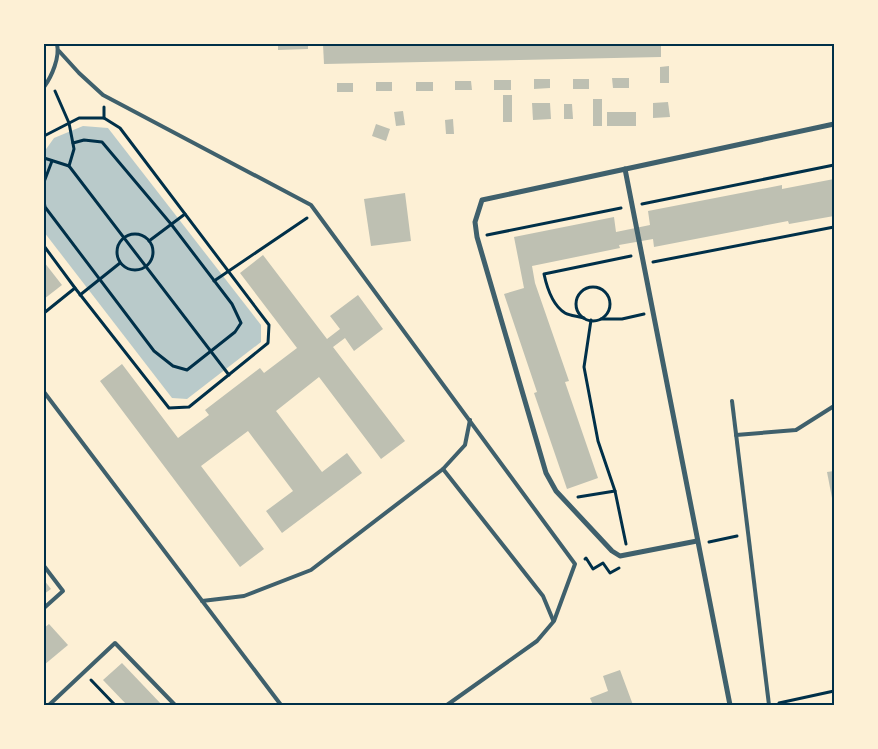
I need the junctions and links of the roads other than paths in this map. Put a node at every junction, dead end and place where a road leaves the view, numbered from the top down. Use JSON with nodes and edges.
{"nodes":[{"id":1,"x":57,"y":44,"type":"edge"},
{"id":2,"x":59,"y":51,"type":"junction"},
{"id":3,"x":44,"y":87,"type":"edge"},
{"id":4,"x":834,"y":124,"type":"edge"},
{"id":5,"x":625,"y":169,"type":"junction"},
{"id":6,"x":44,"y":392,"type":"edge"},
{"id":7,"x":732,"y":400,"type":"dead end"},
{"id":8,"x":834,"y":406,"type":"edge"},
{"id":9,"x":470,"y":420,"type":"junction"},
{"id":10,"x":736,"y":435,"type":"junction"},
{"id":11,"x":443,"y":469,"type":"junction"},
{"id":12,"x":698,"y":542,"type":"junction"},
{"id":13,"x":44,"y":566,"type":"edge"},
{"id":14,"x":202,"y":601,"type":"junction"},
{"id":15,"x":44,"y":608,"type":"edge"},
{"id":16,"x":554,"y":621,"type":"junction"},
{"id":17,"x":49,"y":705,"type":"edge"},
{"id":18,"x":174,"y":705,"type":"edge"},
{"id":19,"x":280,"y":705,"type":"edge"},
{"id":20,"x":447,"y":705,"type":"edge"},
{"id":21,"x":730,"y":705,"type":"edge"},
{"id":22,"x":769,"y":705,"type":"edge"}],
"edges":[{"from":1,"to":2,"type":"lane"},
{"from":2,"to":3,"type":"lane"},
{"from":2,"to":9,"type":"lane"},
{"from":4,"to":5,"type":"street"},
{"from":5,"to":12,"type":"street"},
{"from":5,"to":12,"type":"street"},
{"from":6,"to":14,"type":"lane"},
{"from":7,"to":10,"type":"lane"},
{"from":8,"to":10,"type":"lane"},
{"from":9,"to":11,"type":"lane"},
{"from":9,"to":16,"type":"lane"},
{"from":10,"to":22,"type":"lane"},
{"from":11,"to":14,"type":"lane"},
{"from":11,"to":16,"type":"lane"},
{"from":12,"to":21,"type":"street"},
{"from":13,"to":15,"type":"lane"},
{"from":14,"to":19,"type":"lane"},
{"from":16,"to":20,"type":"lane"},
{"from":17,"to":18,"type":"lane"}]}
